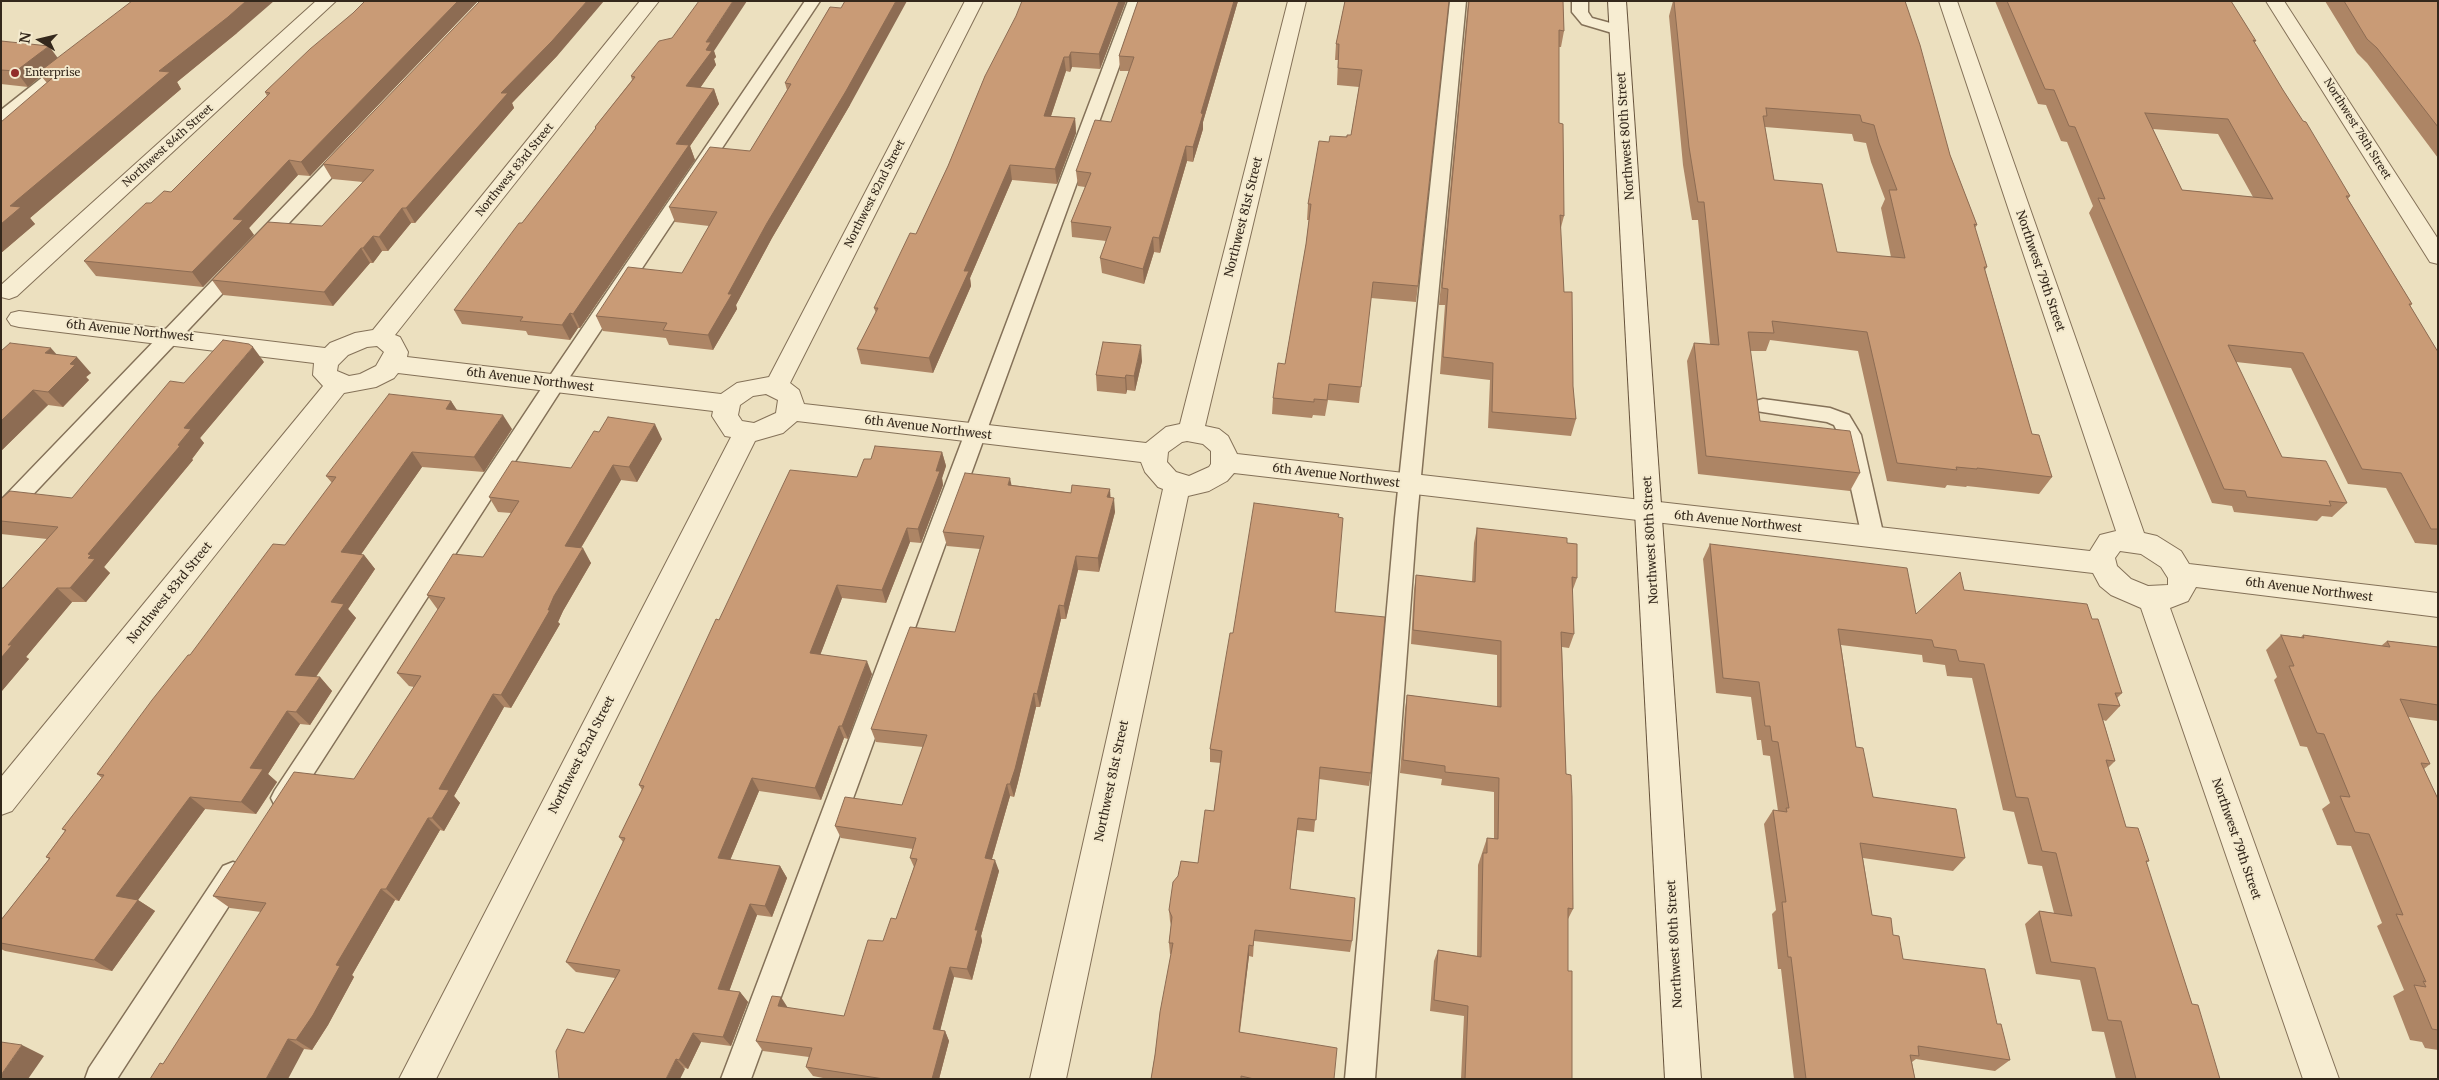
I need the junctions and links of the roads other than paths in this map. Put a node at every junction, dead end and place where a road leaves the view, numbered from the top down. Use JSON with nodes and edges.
{"nodes":[{"id":1,"x":327,"y":1,"type":"edge"},
{"id":2,"x":650,"y":1,"type":"edge"},
{"id":3,"x":813,"y":1,"type":"edge"},
{"id":4,"x":974,"y":1,"type":"edge"},
{"id":5,"x":1136,"y":1,"type":"edge"},
{"id":6,"x":1297,"y":1,"type":"edge"},
{"id":7,"x":1458,"y":1,"type":"edge"},
{"id":8,"x":1580,"y":1,"type":"edge"},
{"id":9,"x":1617,"y":1,"type":"edge"},
{"id":10,"x":1948,"y":1,"type":"edge"},
{"id":11,"x":2276,"y":1,"type":"edge"},
{"id":12,"x":1619,"y":30,"type":"junction"},
{"id":13,"x":78,"y":58,"type":"edge"},
{"id":14,"x":1,"y":118,"type":"edge"},
{"id":15,"x":360,"y":138,"type":"edge"},
{"id":16,"x":2438,"y":257,"type":"edge"},
{"id":17,"x":5,"y":291,"type":"edge"},
{"id":18,"x":10,"y":324,"type":"edge"},
{"id":19,"x":172,"y":336,"type":"junction"},
{"id":20,"x":380,"y":338,"type":"junction"},
{"id":21,"x":330,"y":357,"type":"junction"},
{"id":22,"x":392,"y":364,"type":"junction"},
{"id":23,"x":556,"y":382,"type":"junction"},
{"id":24,"x":338,"y":384,"type":"junction"},
{"id":25,"x":776,"y":387,"type":"junction"},
{"id":26,"x":728,"y":404,"type":"junction"},
{"id":27,"x":1763,"y":406,"type":"dead end"},
{"id":28,"x":790,"y":411,"type":"junction"},
{"id":29,"x":747,"y":432,"type":"junction"},
{"id":30,"x":1191,"y":432,"type":"junction"},
{"id":31,"x":975,"y":434,"type":"junction"},
{"id":32,"x":1155,"y":454,"type":"junction"},
{"id":33,"x":1225,"y":462,"type":"junction"},
{"id":34,"x":1177,"y":484,"type":"junction"},
{"id":35,"x":1409,"y":484,"type":"junction"},
{"id":36,"x":1650,"y":512,"type":"junction"},
{"id":37,"x":1,"y":514,"type":"edge"},
{"id":38,"x":1873,"y":537,"type":"junction"},
{"id":39,"x":2133,"y":541,"type":"junction"},
{"id":40,"x":2102,"y":563,"type":"junction"},
{"id":41,"x":2181,"y":574,"type":"junction"},
{"id":42,"x":2152,"y":598,"type":"junction"},
{"id":43,"x":2438,"y":605,"type":"edge"},
{"id":44,"x":1,"y":801,"type":"edge"},
{"id":45,"x":274,"y":813,"type":"edge"},
{"id":46,"x":247,"y":854,"type":"edge"},
{"id":47,"x":100,"y":1079,"type":"edge"},
{"id":48,"x":417,"y":1079,"type":"edge"},
{"id":49,"x":736,"y":1079,"type":"edge"},
{"id":50,"x":1048,"y":1079,"type":"edge"},
{"id":51,"x":1360,"y":1079,"type":"edge"},
{"id":52,"x":1683,"y":1079,"type":"edge"},
{"id":53,"x":2321,"y":1079,"type":"edge"}],
"edges":[{"from":1,"to":17,"type":"street","name":"Northwest 84th Street"},
{"from":2,"to":20,"type":"street","name":"Northwest 83rd Street"},
{"from":3,"to":23,"type":"lane"},
{"from":4,"to":25,"type":"street","name":"Northwest 82nd Street"},
{"from":5,"to":31,"type":"lane"},
{"from":6,"to":30,"type":"street","name":"Northwest 81st Street"},
{"from":7,"to":35,"type":"lane"},
{"from":8,"to":12,"type":"lane"},
{"from":9,"to":12,"type":"street","name":"Northwest 80th Street"},
{"from":10,"to":39,"type":"street","name":"Northwest 79th Street"},
{"from":11,"to":16,"type":"street","name":"Northwest 78th Street"},
{"from":12,"to":36,"type":"street","name":"Northwest 80th Street"},
{"from":13,"to":14,"type":"lane"},
{"from":15,"to":19,"type":"lane"},
{"from":17,"to":18,"type":"street"},
{"from":18,"to":19,"type":"street","name":"6th Avenue Northwest"},
{"from":19,"to":21,"type":"street","name":"6th Avenue Northwest"},
{"from":19,"to":37,"type":"lane"},
{"from":20,"to":21,"type":"street"},
{"from":20,"to":22,"type":"street"},
{"from":21,"to":24,"type":"street"},
{"from":22,"to":23,"type":"street","name":"6th Avenue Northwest"},
{"from":22,"to":24,"type":"street"},
{"from":23,"to":26,"type":"street","name":"6th Avenue Northwest"},
{"from":23,"to":45,"type":"lane"},
{"from":24,"to":44,"type":"street","name":"Northwest 83rd Street"},
{"from":25,"to":26,"type":"street"},
{"from":25,"to":28,"type":"street"},
{"from":26,"to":29,"type":"street"},
{"from":27,"to":38,"type":"lane"},
{"from":28,"to":29,"type":"street"},
{"from":28,"to":31,"type":"street","name":"6th Avenue Northwest"},
{"from":29,"to":48,"type":"street","name":"Northwest 82nd Street"},
{"from":30,"to":32,"type":"street"},
{"from":30,"to":33,"type":"street"},
{"from":31,"to":32,"type":"street","name":"6th Avenue Northwest"},
{"from":31,"to":49,"type":"lane"},
{"from":32,"to":34,"type":"street"},
{"from":33,"to":34,"type":"street"},
{"from":33,"to":35,"type":"street","name":"6th Avenue Northwest"},
{"from":34,"to":50,"type":"street","name":"Northwest 81st Street"},
{"from":35,"to":36,"type":"street","name":"6th Avenue Northwest"},
{"from":35,"to":51,"type":"lane"},
{"from":36,"to":38,"type":"street","name":"6th Avenue Northwest"},
{"from":36,"to":52,"type":"street","name":"Northwest 80th Street"},
{"from":38,"to":40,"type":"street","name":"6th Avenue Northwest"},
{"from":39,"to":40,"type":"street"},
{"from":39,"to":41,"type":"street"},
{"from":40,"to":42,"type":"street"},
{"from":41,"to":42,"type":"street"},
{"from":41,"to":43,"type":"street","name":"6th Avenue Northwest"},
{"from":42,"to":53,"type":"street","name":"Northwest 79th Street"},
{"from":46,"to":47,"type":"lane"}]}
